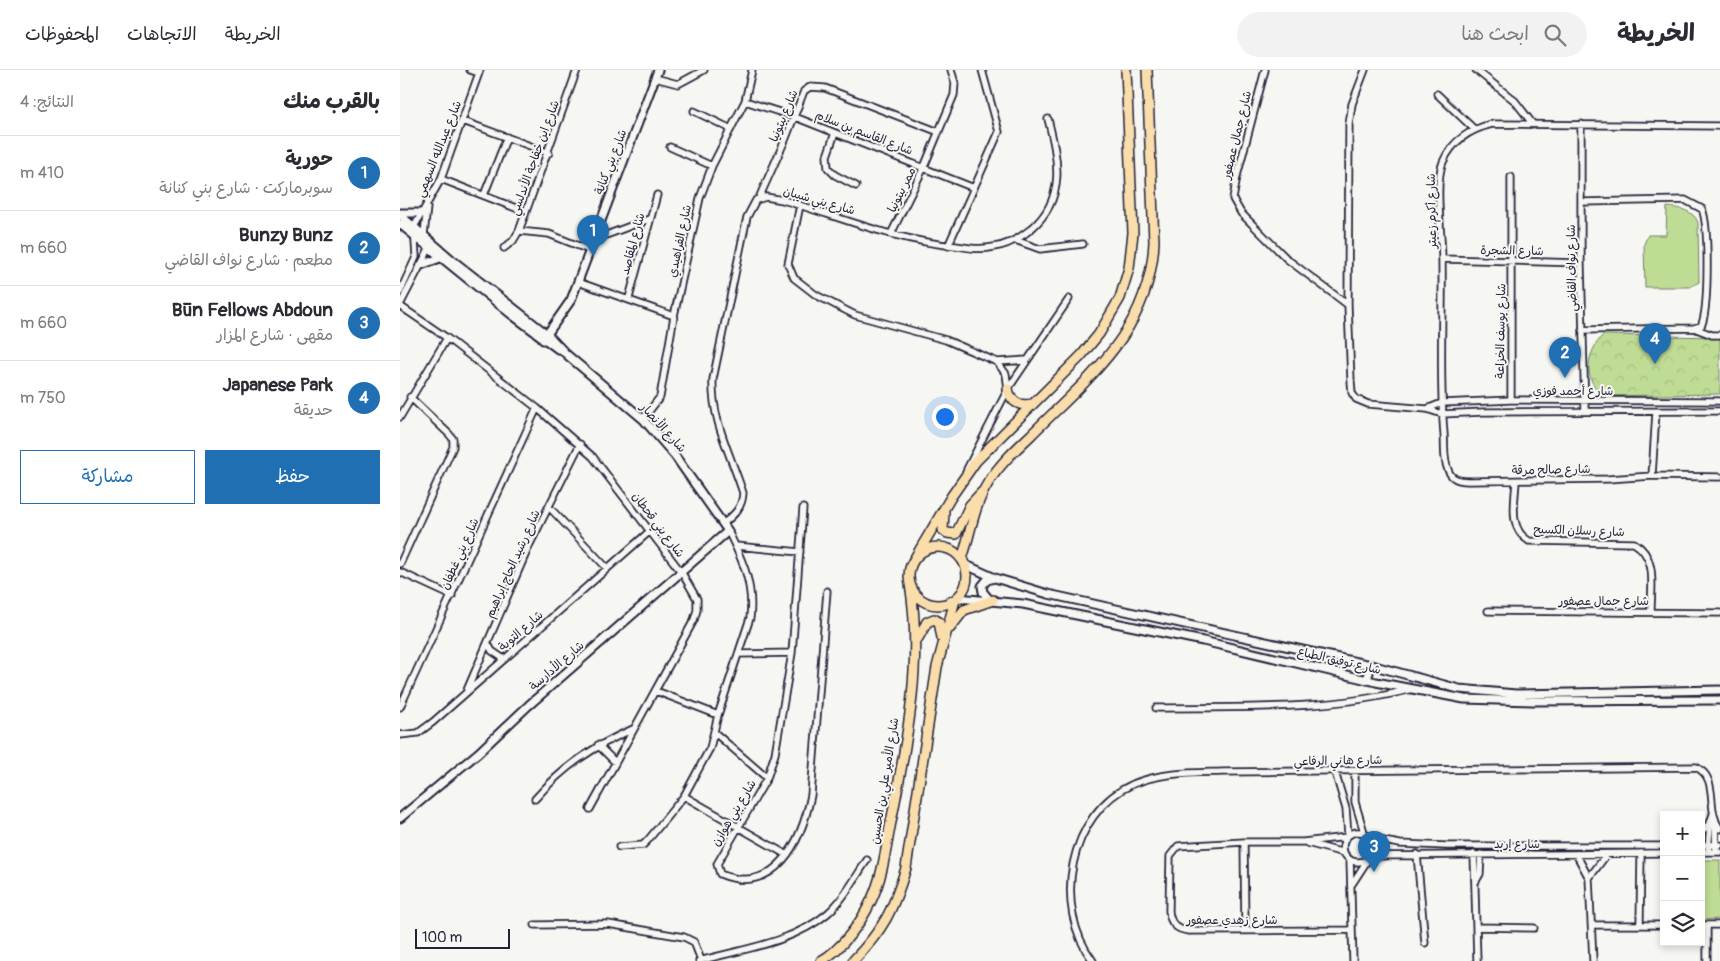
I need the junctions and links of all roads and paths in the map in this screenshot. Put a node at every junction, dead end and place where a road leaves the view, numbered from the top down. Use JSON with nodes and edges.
{"nodes":[{"id":1,"x":470,"y":70,"type":"edge"},
{"id":2,"x":577,"y":70,"type":"edge"},
{"id":3,"x":704,"y":70,"type":"edge"},
{"id":4,"x":752,"y":70,"type":"edge"},
{"id":5,"x":951,"y":70,"type":"edge"},
{"id":6,"x":982,"y":70,"type":"edge"},
{"id":7,"x":1126,"y":70,"type":"edge"},
{"id":8,"x":1147,"y":70,"type":"edge"},
{"id":9,"x":1265,"y":70,"type":"edge"},
{"id":10,"x":1365,"y":70,"type":"edge"},
{"id":11,"x":1476,"y":70,"type":"edge"},
{"id":12,"x":479,"y":72,"type":"edge"},
{"id":13,"x":657,"y":74,"type":"edge"},
{"id":14,"x":1437,"y":94,"type":"dead end"},
{"id":15,"x":745,"y":101,"type":"junction"},
{"id":16,"x":694,"y":112,"type":"dead end"},
{"id":17,"x":795,"y":117,"type":"junction"},
{"id":18,"x":1048,"y":119,"type":"dead end"},
{"id":19,"x":463,"y":121,"type":"junction"},
{"id":20,"x":1532,"y":123,"type":"junction"},
{"id":21,"x":1581,"y":124,"type":"junction"},
{"id":22,"x":1720,"y":126,"type":"edge"},
{"id":23,"x":731,"y":129,"type":"junction"},
{"id":24,"x":1474,"y":129,"type":"junction"},
{"id":25,"x":938,"y":132,"type":"junction"},
{"id":26,"x":835,"y":133,"type":"junction"},
{"id":27,"x":507,"y":137,"type":"junction"},
{"id":28,"x":670,"y":147,"type":"dead end"},
{"id":29,"x":549,"y":152,"type":"junction"},
{"id":30,"x":712,"y":166,"type":"junction"},
{"id":31,"x":924,"y":167,"type":"junction"},
{"id":32,"x":1510,"y":178,"type":"dead end"},
{"id":33,"x":441,"y":179,"type":"junction"},
{"id":34,"x":856,"y":186,"type":"dead end"},
{"id":35,"x":974,"y":188,"type":"junction"},
{"id":36,"x":484,"y":195,"type":"junction"},
{"id":37,"x":656,"y":195,"type":"dead end"},
{"id":38,"x":759,"y":198,"type":"junction"},
{"id":39,"x":1581,"y":202,"type":"junction"},
{"id":40,"x":800,"y":205,"type":"junction"},
{"id":41,"x":424,"y":210,"type":"junction"},
{"id":42,"x":526,"y":212,"type":"junction"},
{"id":43,"x":400,"y":214,"type":"edge"},
{"id":44,"x":649,"y":219,"type":"junction"},
{"id":45,"x":400,"y":224,"type":"edge"},
{"id":46,"x":414,"y":227,"type":"junction"},
{"id":47,"x":520,"y":231,"type":"junction"},
{"id":48,"x":891,"y":234,"type":"junction"},
{"id":49,"x":424,"y":235,"type":"junction"},
{"id":50,"x":414,"y":237,"type":"junction"},
{"id":51,"x":592,"y":240,"type":"junction"},
{"id":52,"x":1015,"y":240,"type":"junction"},
{"id":53,"x":1083,"y":244,"type":"dead end"},
{"id":54,"x":948,"y":246,"type":"junction"},
{"id":55,"x":504,"y":248,"type":"dead end"},
{"id":56,"x":429,"y":249,"type":"junction"},
{"id":57,"x":589,"y":250,"type":"junction"},
{"id":58,"x":440,"y":258,"type":"junction"},
{"id":59,"x":1442,"y":259,"type":"junction"},
{"id":60,"x":1512,"y":261,"type":"junction"},
{"id":61,"x":1581,"y":263,"type":"junction"},
{"id":62,"x":421,"y":265,"type":"junction"},
{"id":63,"x":470,"y":278,"type":"junction"},
{"id":64,"x":403,"y":282,"type":"edge"},
{"id":65,"x":578,"y":282,"type":"junction"},
{"id":66,"x":400,"y":292,"type":"edge"},
{"id":67,"x":629,"y":298,"type":"junction"},
{"id":68,"x":1068,"y":300,"type":"dead end"},
{"id":69,"x":400,"y":303,"type":"edge"},
{"id":70,"x":1348,"y":305,"type":"junction"},
{"id":71,"x":674,"y":316,"type":"junction"},
{"id":72,"x":1694,"y":328,"type":"junction"},
{"id":73,"x":1583,"y":330,"type":"junction"},
{"id":74,"x":1720,"y":335,"type":"edge"},
{"id":75,"x":546,"y":337,"type":"junction"},
{"id":76,"x":447,"y":338,"type":"junction"},
{"id":77,"x":1027,"y":360,"type":"junction"},
{"id":78,"x":997,"y":362,"type":"junction"},
{"id":79,"x":1008,"y":389,"type":"junction"},
{"id":80,"x":410,"y":397,"type":"junction"},
{"id":81,"x":1511,"y":400,"type":"junction"},
{"id":82,"x":1585,"y":401,"type":"junction"},
{"id":83,"x":1720,"y":401,"type":"edge"},
{"id":84,"x":1442,"y":403,"type":"junction"},
{"id":85,"x":1032,"y":404,"type":"junction"},
{"id":86,"x":537,"y":408,"type":"junction"},
{"id":87,"x":1427,"y":409,"type":"junction"},
{"id":88,"x":1585,"y":411,"type":"junction"},
{"id":89,"x":1720,"y":411,"type":"edge"},
{"id":90,"x":1656,"y":412,"type":"junction"},
{"id":91,"x":1442,"y":414,"type":"junction"},
{"id":92,"x":400,"y":416,"type":"edge"},
{"id":93,"x":643,"y":420,"type":"junction"},
{"id":94,"x":580,"y":444,"type":"junction"},
{"id":95,"x":1652,"y":476,"type":"junction"},
{"id":96,"x":1720,"y":476,"type":"edge"},
{"id":97,"x":962,"y":479,"type":"junction"},
{"id":98,"x":1516,"y":481,"type":"junction"},
{"id":99,"x":983,"y":491,"type":"junction"},
{"id":100,"x":549,"y":507,"type":"junction"},
{"id":101,"x":803,"y":508,"type":"dead end"},
{"id":102,"x":945,"y":509,"type":"junction"},
{"id":103,"x":724,"y":523,"type":"junction"},
{"id":104,"x":650,"y":530,"type":"junction"},
{"id":105,"x":728,"y":532,"type":"junction"},
{"id":106,"x":736,"y":546,"type":"junction"},
{"id":107,"x":800,"y":552,"type":"junction"},
{"id":108,"x":915,"y":558,"type":"junction"},
{"id":109,"x":964,"y":562,"type":"junction"},
{"id":110,"x":400,"y":564,"type":"edge"},
{"id":111,"x":607,"y":568,"type":"junction"},
{"id":112,"x":400,"y":572,"type":"edge"},
{"id":113,"x":682,"y":573,"type":"junction"},
{"id":114,"x":995,"y":578,"type":"junction"},
{"id":115,"x":910,"y":584,"type":"junction"},
{"id":116,"x":827,"y":591,"type":"dead end"},
{"id":117,"x":452,"y":596,"type":"junction"},
{"id":118,"x":956,"y":599,"type":"junction"},
{"id":119,"x":992,"y":600,"type":"junction"},
{"id":120,"x":1488,"y":611,"type":"dead end"},
{"id":121,"x":1651,"y":611,"type":"junction"},
{"id":122,"x":1720,"y":613,"type":"edge"},
{"id":123,"x":916,"y":641,"type":"junction"},
{"id":124,"x":488,"y":644,"type":"junction"},
{"id":125,"x":942,"y":644,"type":"junction"},
{"id":126,"x":792,"y":653,"type":"junction"},
{"id":127,"x":738,"y":654,"type":"junction"},
{"id":128,"x":504,"y":659,"type":"junction"},
{"id":129,"x":1371,"y":666,"type":"junction"},
{"id":130,"x":1367,"y":680,"type":"junction"},
{"id":131,"x":1412,"y":689,"type":"junction"},
{"id":132,"x":1720,"y":690,"type":"edge"},
{"id":133,"x":656,"y":691,"type":"junction"},
{"id":134,"x":466,"y":693,"type":"junction"},
{"id":135,"x":1720,"y":700,"type":"edge"},
{"id":136,"x":400,"y":707,"type":"edge"},
{"id":137,"x":1156,"y":708,"type":"dead end"},
{"id":138,"x":718,"y":715,"type":"junction"},
{"id":139,"x":634,"y":728,"type":"junction"},
{"id":140,"x":715,"y":733,"type":"junction"},
{"id":141,"x":400,"y":735,"type":"edge"},
{"id":142,"x":598,"y":745,"type":"junction"},
{"id":143,"x":615,"y":762,"type":"junction"},
{"id":144,"x":1355,"y":771,"type":"junction"},
{"id":145,"x":1335,"y":772,"type":"junction"},
{"id":146,"x":767,"y":778,"type":"junction"},
{"id":147,"x":684,"y":796,"type":"junction"},
{"id":148,"x":535,"y":799,"type":"dead end"},
{"id":149,"x":590,"y":809,"type":"dead end"},
{"id":150,"x":400,"y":818,"type":"edge"},
{"id":151,"x":1712,"y":822,"type":"junction"},
{"id":152,"x":737,"y":826,"type":"junction"},
{"id":153,"x":1705,"y":828,"type":"edge"},
{"id":154,"x":1720,"y":829,"type":"edge"},
{"id":155,"x":1364,"y":832,"type":"junction"},
{"id":156,"x":1348,"y":836,"type":"junction"},
{"id":157,"x":1372,"y":839,"type":"junction"},
{"id":158,"x":1244,"y":842,"type":"junction"},
{"id":159,"x":1303,"y":842,"type":"junction"},
{"id":160,"x":1705,"y":845,"type":"edge"},
{"id":161,"x":1718,"y":845,"type":"edge"},
{"id":162,"x":1660,"y":846,"type":"edge"},
{"id":163,"x":619,"y":847,"type":"dead end"},
{"id":164,"x":1708,"y":852,"type":"joint"},
{"id":165,"x":1718,"y":852,"type":"edge"},
{"id":166,"x":1344,"y":853,"type":"junction"},
{"id":167,"x":1641,"y":853,"type":"junction"},
{"id":168,"x":1660,"y":853,"type":"edge"},
{"id":169,"x":1417,"y":854,"type":"junction"},
{"id":170,"x":1474,"y":854,"type":"junction"},
{"id":171,"x":1481,"y":854,"type":"junction"},
{"id":172,"x":1576,"y":854,"type":"junction"},
{"id":173,"x":1607,"y":854,"type":"junction"},
{"id":174,"x":787,"y":855,"type":"junction"},
{"id":175,"x":1370,"y":857,"type":"junction"},
{"id":176,"x":867,"y":860,"type":"dead end"},
{"id":177,"x":1350,"y":860,"type":"junction"},
{"id":178,"x":1589,"y":878,"type":"junction"},
{"id":179,"x":1476,"y":881,"type":"junction"},
{"id":180,"x":1352,"y":884,"type":"junction"},
{"id":181,"x":1640,"y":924,"type":"junction"},
{"id":182,"x":1660,"y":924,"type":"edge"},
{"id":183,"x":535,"y":925,"type":"dead end"},
{"id":184,"x":1592,"y":925,"type":"junction"},
{"id":185,"x":1705,"y":925,"type":"edge"},
{"id":186,"x":1720,"y":925,"type":"edge"},
{"id":187,"x":1478,"y":927,"type":"junction"},
{"id":188,"x":1534,"y":928,"type":"dead end"},
{"id":189,"x":1245,"y":929,"type":"junction"},
{"id":190,"x":1351,"y":930,"type":"junction"},
{"id":191,"x":1705,"y":937,"type":"edge"},
{"id":192,"x":1425,"y":944,"type":"dead end"},
{"id":193,"x":700,"y":961,"type":"edge"},
{"id":194,"x":821,"y":961,"type":"edge"},
{"id":195,"x":853,"y":961,"type":"edge"},
{"id":196,"x":1093,"y":961,"type":"edge"},
{"id":197,"x":1353,"y":961,"type":"edge"},
{"id":198,"x":1477,"y":961,"type":"edge"},
{"id":199,"x":1593,"y":961,"type":"edge"},
{"id":200,"x":1707,"y":961,"type":"edge"}],
"edges":[{"from":1,"to":12,"type":"street"},
{"from":2,"to":29,"type":"street","name":"شارع ابن خفاجة الأندلسي"},
{"from":3,"to":13,"type":"street"},
{"from":4,"to":15,"type":"street","name":"شارع الفراهيدي"},
{"from":5,"to":25,"type":"street","name":"ممر بيتونيا"},
{"from":6,"to":35,"type":"street"},
{"from":7,"to":85,"type":"main road"},
{"from":8,"to":99,"type":"main road"},
{"from":9,"to":70,"type":"street","name":"شارع جمال عصفور"},
{"from":10,"to":70,"type":"street"},
{"from":11,"to":20,"type":"street"},
{"from":12,"to":19,"type":"street","name":"شارع عبدالله السهمي"},
{"from":13,"to":51,"type":"street","name":"شارع بني كنانة"},
{"from":14,"to":24,"type":"street"},
{"from":15,"to":17,"type":"street","name":"شارع القاسم بن سلام"},
{"from":15,"to":23,"type":"street","name":"شارع الفراهيدي"},
{"from":16,"to":23,"type":"street"},
{"from":17,"to":25,"type":"street","name":"شارع بيتونيا"},
{"from":17,"to":26,"type":"street","name":"شارع القاسم بن سلام"},
{"from":17,"to":38,"type":"street","name":"شارع بيتونيا"},
{"from":18,"to":52,"type":"street","name":"شارع بني شيبان"},
{"from":19,"to":27,"type":"street"},
{"from":19,"to":33,"type":"street","name":"شارع عبدالله السهمي"},
{"from":20,"to":21,"type":"street","name":"شارع أكرم زعيتر"},
{"from":20,"to":24,"type":"street","name":"شارع أكرم زعيتر"},
{"from":21,"to":22,"type":"street","name":"شارع أكرم زعيتر"},
{"from":21,"to":39,"type":"street","name":"شارع نواف القاضي"},
{"from":23,"to":30,"type":"street","name":"شارع الفراهيدي"},
{"from":24,"to":59,"type":"street","name":"شارع أكرم زعيتر"},
{"from":25,"to":31,"type":"street","name":"ممر بيتونيا"},
{"from":26,"to":31,"type":"street","name":"شارع القاسم بن سلام"},
{"from":26,"to":34,"type":"street"},
{"from":27,"to":29,"type":"street"},
{"from":27,"to":36,"type":"street"},
{"from":28,"to":30,"type":"street"},
{"from":29,"to":42,"type":"street","name":"شارع ابن خفاجة الأندلسي"},
{"from":30,"to":71,"type":"street","name":"شارع الفراهيدي"},
{"from":31,"to":35,"type":"street","name":"شارع القاسم بن سلام"},
{"from":31,"to":48,"type":"street","name":"ممر بيتونيا"},
{"from":32,"to":60,"type":"street","name":"شارع يوسف الخزاعة"},
{"from":33,"to":36,"type":"street"},
{"from":33,"to":41,"type":"street","name":"شارع عبدالله السهمي"},
{"from":35,"to":54,"type":"street"},
{"from":36,"to":42,"type":"street"},
{"from":37,"to":44,"type":"street","name":"شارع المقاصد"},
{"from":38,"to":40,"type":"street","name":"شارع بني شيبان"},
{"from":38,"to":103,"type":"street"},
{"from":39,"to":61,"type":"street","name":"شارع نواف القاضي"},
{"from":39,"to":72,"type":"street"},
{"from":40,"to":48,"type":"street","name":"شارع بني شيبان"},
{"from":40,"to":78,"type":"street"},
{"from":41,"to":43,"type":"street"},
{"from":41,"to":46,"type":"street","name":"شارع عبدالله السهمي"},
{"from":41,"to":49,"type":"street","name":"شارع عبدالله السهمي"},
{"from":42,"to":47,"type":"street","name":"شارع ابن خفاجة الأندلسي"},
{"from":43,"to":46,"type":"street","name":"شارع الأنصار"},
{"from":44,"to":51,"type":"street"},
{"from":44,"to":67,"type":"street","name":"شارع المقاصد"},
{"from":45,"to":50,"type":"street","name":"شارع الأنصار"},
{"from":46,"to":49,"type":"street","name":"شارع الأنصار"},
{"from":46,"to":50,"type":"street","name":"شارع عبدالله السهمي"},
{"from":47,"to":55,"type":"street","name":"شارع ابن خفاجة الأندلسي"},
{"from":47,"to":57,"type":"street"},
{"from":48,"to":54,"type":"street","name":"شارع بني شيبان"},
{"from":49,"to":56,"type":"street","name":"شارع عبدالله السهمي"},
{"from":49,"to":63,"type":"street","name":"شارع الأنصار"},
{"from":50,"to":56,"type":"street","name":"شارع الأنصار"},
{"from":50,"to":64,"type":"street","name":"شارع عبدالله السهمي"},
{"from":51,"to":57,"type":"street","name":"شارع بني كنانة"},
{"from":52,"to":53,"type":"street"},
{"from":52,"to":54,"type":"street","name":"شارع بني شيبان"},
{"from":56,"to":58,"type":"street","name":"شارع الأنصار"},
{"from":56,"to":62,"type":"street"},
{"from":57,"to":65,"type":"street","name":"شارع بني كنانة"},
{"from":58,"to":62,"type":"street"},
{"from":58,"to":63,"type":"street","name":"شارع الأنصار"},
{"from":59,"to":60,"type":"street","name":"شارع الشجرة"},
{"from":59,"to":84,"type":"street","name":"شارع أكرم زعيتر"},
{"from":60,"to":61,"type":"street","name":"شارع الشجرة"},
{"from":60,"to":81,"type":"street","name":"شارع يوسف الخزاعة"},
{"from":61,"to":73,"type":"street","name":"شارع نواف القاضي"},
{"from":62,"to":69,"type":"street"},
{"from":63,"to":75,"type":"street","name":"شارع الأنصار"},
{"from":64,"to":66,"type":"street","name":"شارع عبدالله السهمي"},
{"from":65,"to":67,"type":"street"},
{"from":65,"to":75,"type":"street","name":"شارع بني كنانة"},
{"from":67,"to":71,"type":"street"},
{"from":68,"to":77,"type":"street"},
{"from":69,"to":76,"type":"street","name":"شارع بني قحطان"},
{"from":70,"to":87,"type":"street","name":"شارع أحمد فوزي"},
{"from":71,"to":93,"type":"street","name":"شارع الفراهيدي"},
{"from":72,"to":73,"type":"street"},
{"from":72,"to":74,"type":"street"},
{"from":73,"to":82,"type":"street","name":"شارع نواف القاضي"},
{"from":75,"to":93,"type":"street","name":"شارع الأنصار"},
{"from":76,"to":80,"type":"street"},
{"from":76,"to":86,"type":"street","name":"شارع بني قحطان"},
{"from":77,"to":78,"type":"street"},
{"from":77,"to":79,"type":"street"},
{"from":78,"to":79,"type":"street"},
{"from":79,"to":85,"type":"main road"},
{"from":79,"to":97,"type":"street"},
{"from":80,"to":92,"type":"street"},
{"from":80,"to":110,"type":"street"},
{"from":81,"to":82,"type":"street","name":"شارع أحمد فوزي"},
{"from":81,"to":84,"type":"street","name":"شارع أحمد فوزي"},
{"from":82,"to":83,"type":"street","name":"شارع أحمد فوزي"},
{"from":82,"to":88,"type":"street","name":"شارع نواف القاضي"},
{"from":84,"to":87,"type":"street","name":"شارع أحمد فوزي"},
{"from":84,"to":91,"type":"street","name":"شارع أكرم زعيتر"},
{"from":85,"to":97,"type":"main road"},
{"from":86,"to":94,"type":"street","name":"شارع بني قحطان"},
{"from":86,"to":117,"type":"street","name":"شارع بني غطفان"},
{"from":87,"to":91,"type":"street","name":"شارع أحمد فوزي"},
{"from":88,"to":90,"type":"street","name":"شارع أحمد فوزي"},
{"from":88,"to":91,"type":"street","name":"شارع أحمد فوزي"},
{"from":89,"to":90,"type":"street","name":"شارع أحمد فوزي"},
{"from":90,"to":95,"type":"street"},
{"from":91,"to":98,"type":"street","name":"شارع صالح مرقة"},
{"from":93,"to":103,"type":"street","name":"شارع الأنصار"},
{"from":94,"to":100,"type":"street","name":"شارع رشيد الحاج إبراهيم"},
{"from":94,"to":104,"type":"street","name":"شارع بني قحطان"},
{"from":95,"to":96,"type":"street","name":"شارع صالح مرقة"},
{"from":95,"to":98,"type":"street","name":"شارع صالح مرقة"},
{"from":97,"to":102,"type":"main road"},
{"from":98,"to":121,"type":"street","name":"شارع رسلان الكسيح"},
{"from":99,"to":102,"type":"main road"},
{"from":99,"to":109,"type":"main road"},
{"from":100,"to":111,"type":"street"},
{"from":100,"to":124,"type":"street","name":"شارع رشيد الحاج إبراهيم"},
{"from":101,"to":107,"type":"street","name":"شارع بني هوازن"},
{"from":102,"to":108,"type":"main road"},
{"from":103,"to":105,"type":"street","name":"شارع الأنصار"},
{"from":104,"to":111,"type":"street","name":"شارع التوبة"},
{"from":104,"to":113,"type":"street","name":"شارع بني قحطان"},
{"from":105,"to":106,"type":"street"},
{"from":105,"to":113,"type":"street","name":"شارع الأدارسة"},
{"from":106,"to":107,"type":"street"},
{"from":106,"to":127,"type":"street"},
{"from":107,"to":126,"type":"street","name":"شارع بني هوازن"},
{"from":108,"to":109,"type":"main road"},
{"from":108,"to":115,"type":"main road"},
{"from":109,"to":114,"type":"street","name":"شارع توفيق الطباع"},
{"from":109,"to":118,"type":"main road"},
{"from":111,"to":128,"type":"street","name":"شارع التوبة"},
{"from":112,"to":117,"type":"street"},
{"from":113,"to":133,"type":"street","name":"شارع بني قحطان"},
{"from":113,"to":150,"type":"street","name":"شارع الأدارسة"},
{"from":114,"to":119,"type":"street"},
{"from":114,"to":129,"type":"street","name":"شارع توفيق الطباع"},
{"from":115,"to":118,"type":"main road"},
{"from":115,"to":123,"type":"main road","name":"شارع الأمير علي بن الحسين"},
{"from":116,"to":174,"type":"street","name":"شارع بني هوازن"},
{"from":117,"to":136,"type":"street","name":"شارع بني غطفان"},
{"from":118,"to":119,"type":"street","name":"شارع توفيق الطباع"},
{"from":118,"to":125,"type":"main road"},
{"from":119,"to":125,"type":"main road"},
{"from":119,"to":130,"type":"street","name":"شارع توفيق الطباع"},
{"from":120,"to":121,"type":"street","name":"شارع جمال عصفور"},
{"from":121,"to":122,"type":"street","name":"شارع جمال عصفور"},
{"from":123,"to":125,"type":"main road"},
{"from":123,"to":194,"type":"main road","name":"شارع الأمير علي بن الحسين"},
{"from":124,"to":128,"type":"street"},
{"from":124,"to":134,"type":"street","name":"شارع رشيد الحاج إبراهيم"},
{"from":125,"to":195,"type":"main road"},
{"from":126,"to":127,"type":"street"},
{"from":126,"to":146,"type":"street","name":"شارع بني هوازن"},
{"from":127,"to":138,"type":"street"},
{"from":128,"to":134,"type":"street","name":"شارع التوبة"},
{"from":129,"to":130,"type":"street"},
{"from":129,"to":132,"type":"street","name":"شارع توفيق الطباع"},
{"from":130,"to":131,"type":"street","name":"شارع توفيق الطباع"},
{"from":131,"to":135,"type":"street","name":"شارع توفيق الطباع"},
{"from":131,"to":137,"type":"street"},
{"from":133,"to":138,"type":"street"},
{"from":133,"to":139,"type":"street","name":"شارع بني قحطان"},
{"from":134,"to":141,"type":"street","name":"شارع التوبة"},
{"from":138,"to":140,"type":"street"},
{"from":139,"to":142,"type":"street"},
{"from":139,"to":143,"type":"street","name":"شارع بني قحطان"},
{"from":140,"to":146,"type":"street"},
{"from":140,"to":147,"type":"street"},
{"from":142,"to":143,"type":"street"},
{"from":142,"to":148,"type":"street"},
{"from":143,"to":149,"type":"street","name":"شارع بني قحطان"},
{"from":144,"to":145,"type":"street","name":"شارع هاني الرفاعي"},
{"from":144,"to":151,"type":"street","name":"شارع هاني الرفاعي"},
{"from":144,"to":155,"type":"street"},
{"from":145,"to":156,"type":"street"},
{"from":145,"to":196,"type":"street","name":"شارع هاني الرفاعي"},
{"from":146,"to":152,"type":"street","name":"شارع بني هوازن"},
{"from":147,"to":152,"type":"street"},
{"from":147,"to":163,"type":"street"},
{"from":151,"to":153,"type":"street","name":"شارع هاني الرفاعي"},
{"from":151,"to":154,"type":"street"},
{"from":151,"to":160,"type":"street","name":"شارع هاني الرفاعي"},
{"from":151,"to":161,"type":"street","name":"شارع هاني الرفاعي"},
{"from":152,"to":174,"type":"street"},
{"from":152,"to":174,"type":"street","name":"شارع بني هوازن"},
{"from":155,"to":156,"type":"street"},
{"from":155,"to":157,"type":"street"},
{"from":156,"to":159,"type":"street","name":"شارع زهدي عصفور"},
{"from":156,"to":166,"type":"street"},
{"from":157,"to":162,"type":"street","name":"شارع إربد"},
{"from":157,"to":175,"type":"street"},
{"from":158,"to":159,"type":"street","name":"شارع زهدي عصفور"},
{"from":158,"to":189,"type":"street"},
{"from":158,"to":189,"type":"street","name":"شارع زهدي عصفور"},
{"from":159,"to":166,"type":"street","name":"شارع زهدي عصفور"},
{"from":160,"to":161,"type":"street"},
{"from":160,"to":164,"type":"street","name":"شارع هاني الرفاعي"},
{"from":161,"to":165,"type":"street","name":"شارع هاني الرفاعي"},
{"from":164,"to":165,"type":"street"},
{"from":166,"to":177,"type":"street"},
{"from":167,"to":168,"type":"street","name":"شارع إربد"},
{"from":167,"to":173,"type":"street","name":"شارع إربد"},
{"from":167,"to":181,"type":"street"},
{"from":169,"to":170,"type":"street","name":"شارع إربد"},
{"from":169,"to":175,"type":"street","name":"شارع إربد"},
{"from":169,"to":192,"type":"street"},
{"from":170,"to":171,"type":"street","name":"شارع إربد"},
{"from":170,"to":179,"type":"street"},
{"from":171,"to":172,"type":"street","name":"شارع إربد"},
{"from":171,"to":179,"type":"street"},
{"from":172,"to":173,"type":"street","name":"شارع إربد"},
{"from":172,"to":178,"type":"street"},
{"from":173,"to":178,"type":"street"},
{"from":175,"to":177,"type":"street"},
{"from":175,"to":180,"type":"street"},
{"from":176,"to":193,"type":"street"},
{"from":177,"to":180,"type":"street"},
{"from":178,"to":184,"type":"street"},
{"from":179,"to":187,"type":"street"},
{"from":180,"to":190,"type":"street"},
{"from":181,"to":182,"type":"street"},
{"from":181,"to":184,"type":"street"},
{"from":183,"to":193,"type":"street"},
{"from":184,"to":199,"type":"street"},
{"from":185,"to":186,"type":"street"},
{"from":187,"to":188,"type":"street"},
{"from":187,"to":198,"type":"street"},
{"from":189,"to":190,"type":"street","name":"شارع زهدي عصفور"},
{"from":190,"to":197,"type":"street"},
{"from":191,"to":200,"type":"street"}]}
